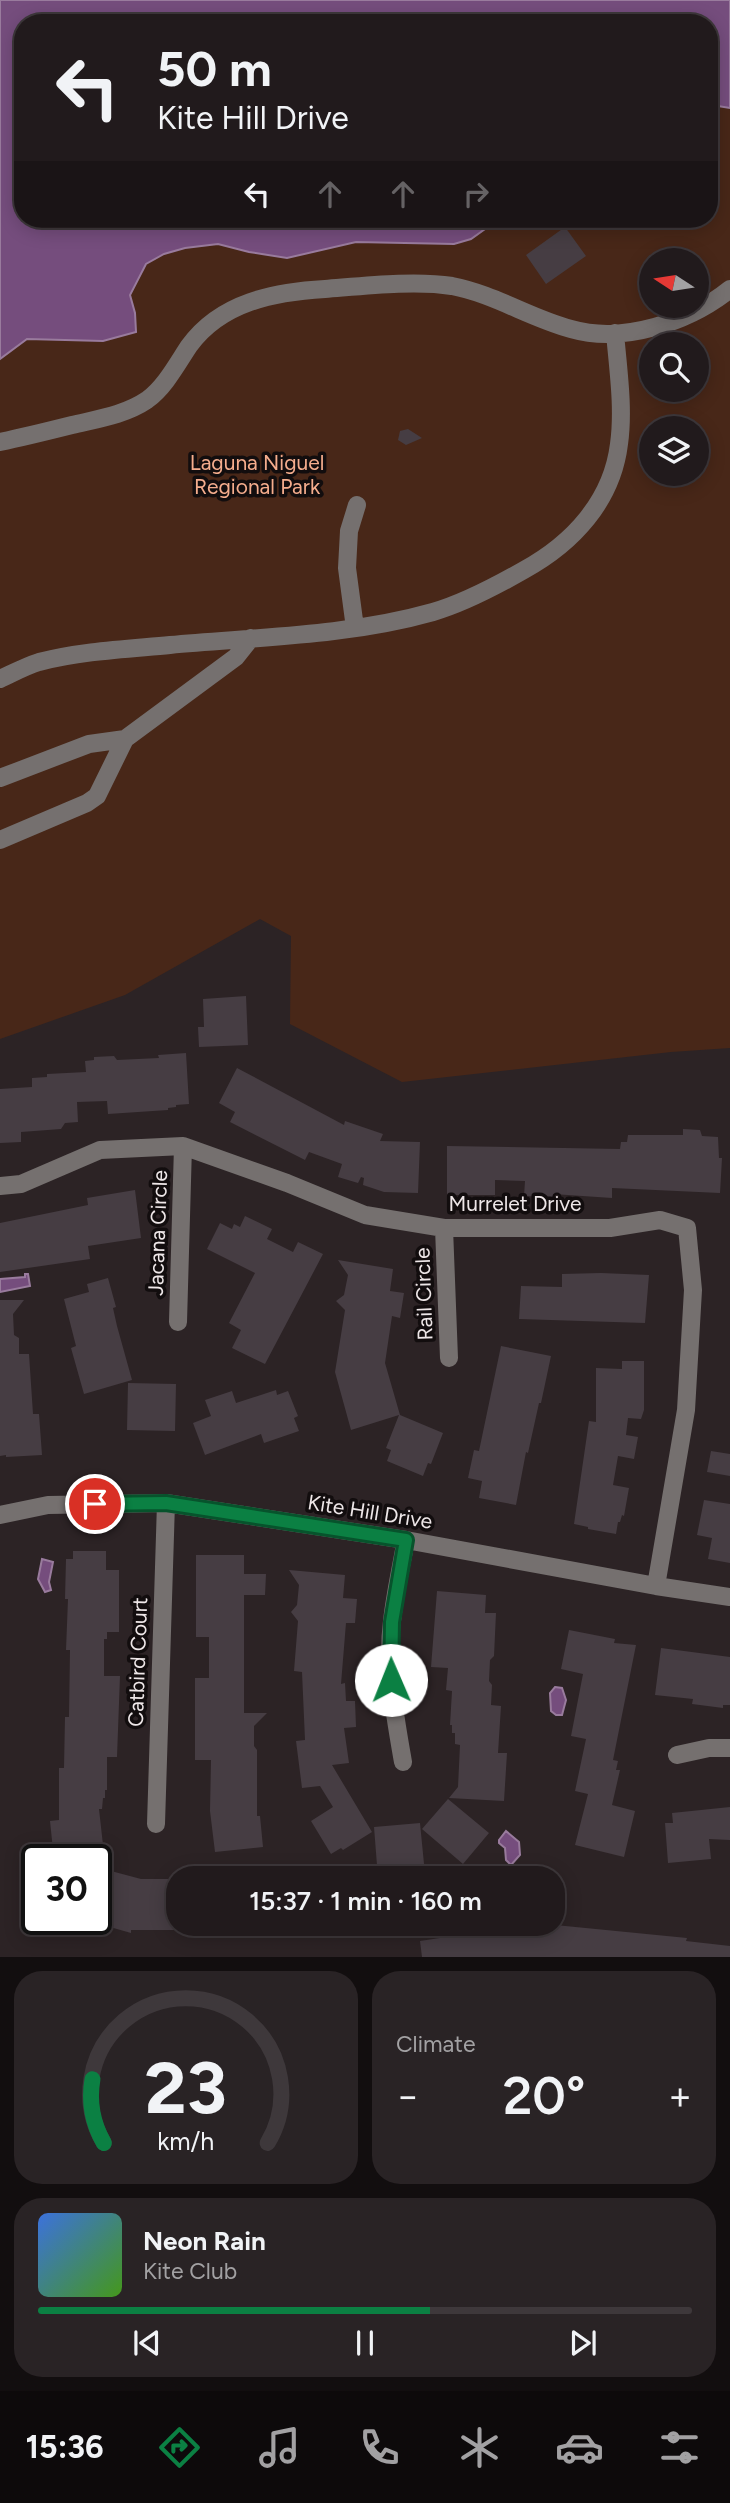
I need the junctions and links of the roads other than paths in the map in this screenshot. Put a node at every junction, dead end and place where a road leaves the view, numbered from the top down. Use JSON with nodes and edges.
{"nodes":[{"id":1,"x":730,"y":289,"type":"edge"},
{"id":2,"x":615,"y":333,"type":"junction"},
{"id":3,"x":0,"y":442,"type":"edge"},
{"id":4,"x":357,"y":505,"type":"dead end"},
{"id":5,"x":355,"y":628,"type":"junction"},
{"id":6,"x":251,"y":638,"type":"junction"},
{"id":7,"x":0,"y":679,"type":"edge"},
{"id":8,"x":125,"y":739,"type":"junction"},
{"id":9,"x":0,"y":778,"type":"edge"},
{"id":10,"x":0,"y":841,"type":"edge"},
{"id":11,"x":183,"y":1146,"type":"junction"},
{"id":12,"x":0,"y":1186,"type":"edge"},
{"id":13,"x":444,"y":1228,"type":"junction"},
{"id":14,"x":178,"y":1322,"type":"dead end"},
{"id":15,"x":449,"y":1358,"type":"dead end"},
{"id":16,"x":166,"y":1503,"type":"junction"},
{"id":17,"x":0,"y":1515,"type":"edge"},
{"id":18,"x":406,"y":1540,"type":"junction"},
{"id":19,"x":656,"y":1586,"type":"junction"},
{"id":20,"x":730,"y":1597,"type":"edge"},
{"id":21,"x":730,"y":1748,"type":"edge"},
{"id":22,"x":677,"y":1755,"type":"dead end"},
{"id":23,"x":403,"y":1762,"type":"dead end"},
{"id":24,"x":156,"y":1824,"type":"dead end"}],
"edges":[{"from":1,"to":2,"type":"street"},
{"from":2,"to":3,"type":"street"},
{"from":2,"to":5,"type":"street"},
{"from":4,"to":5,"type":"street"},
{"from":5,"to":6,"type":"street"},
{"from":6,"to":7,"type":"street"},
{"from":6,"to":8,"type":"street"},
{"from":8,"to":9,"type":"street"},
{"from":8,"to":10,"type":"street"},
{"from":11,"to":12,"type":"street","name":"Murrelet Drive"},
{"from":11,"to":13,"type":"street","name":"Murrelet Drive"},
{"from":11,"to":14,"type":"street","name":"Jacana Circle"},
{"from":13,"to":15,"type":"street","name":"Rail Circle"},
{"from":13,"to":19,"type":"street","name":"Murrelet Drive"},
{"from":16,"to":17,"type":"street","name":"Kite Hill Drive"},
{"from":16,"to":18,"type":"street","name":"Kite Hill Drive"},
{"from":16,"to":24,"type":"street","name":"Catbird Court"},
{"from":18,"to":19,"type":"street","name":"Kite Hill Drive"},
{"from":18,"to":23,"type":"street"},
{"from":19,"to":20,"type":"street","name":"Kite Hill Drive"},
{"from":21,"to":22,"type":"street"}]}
